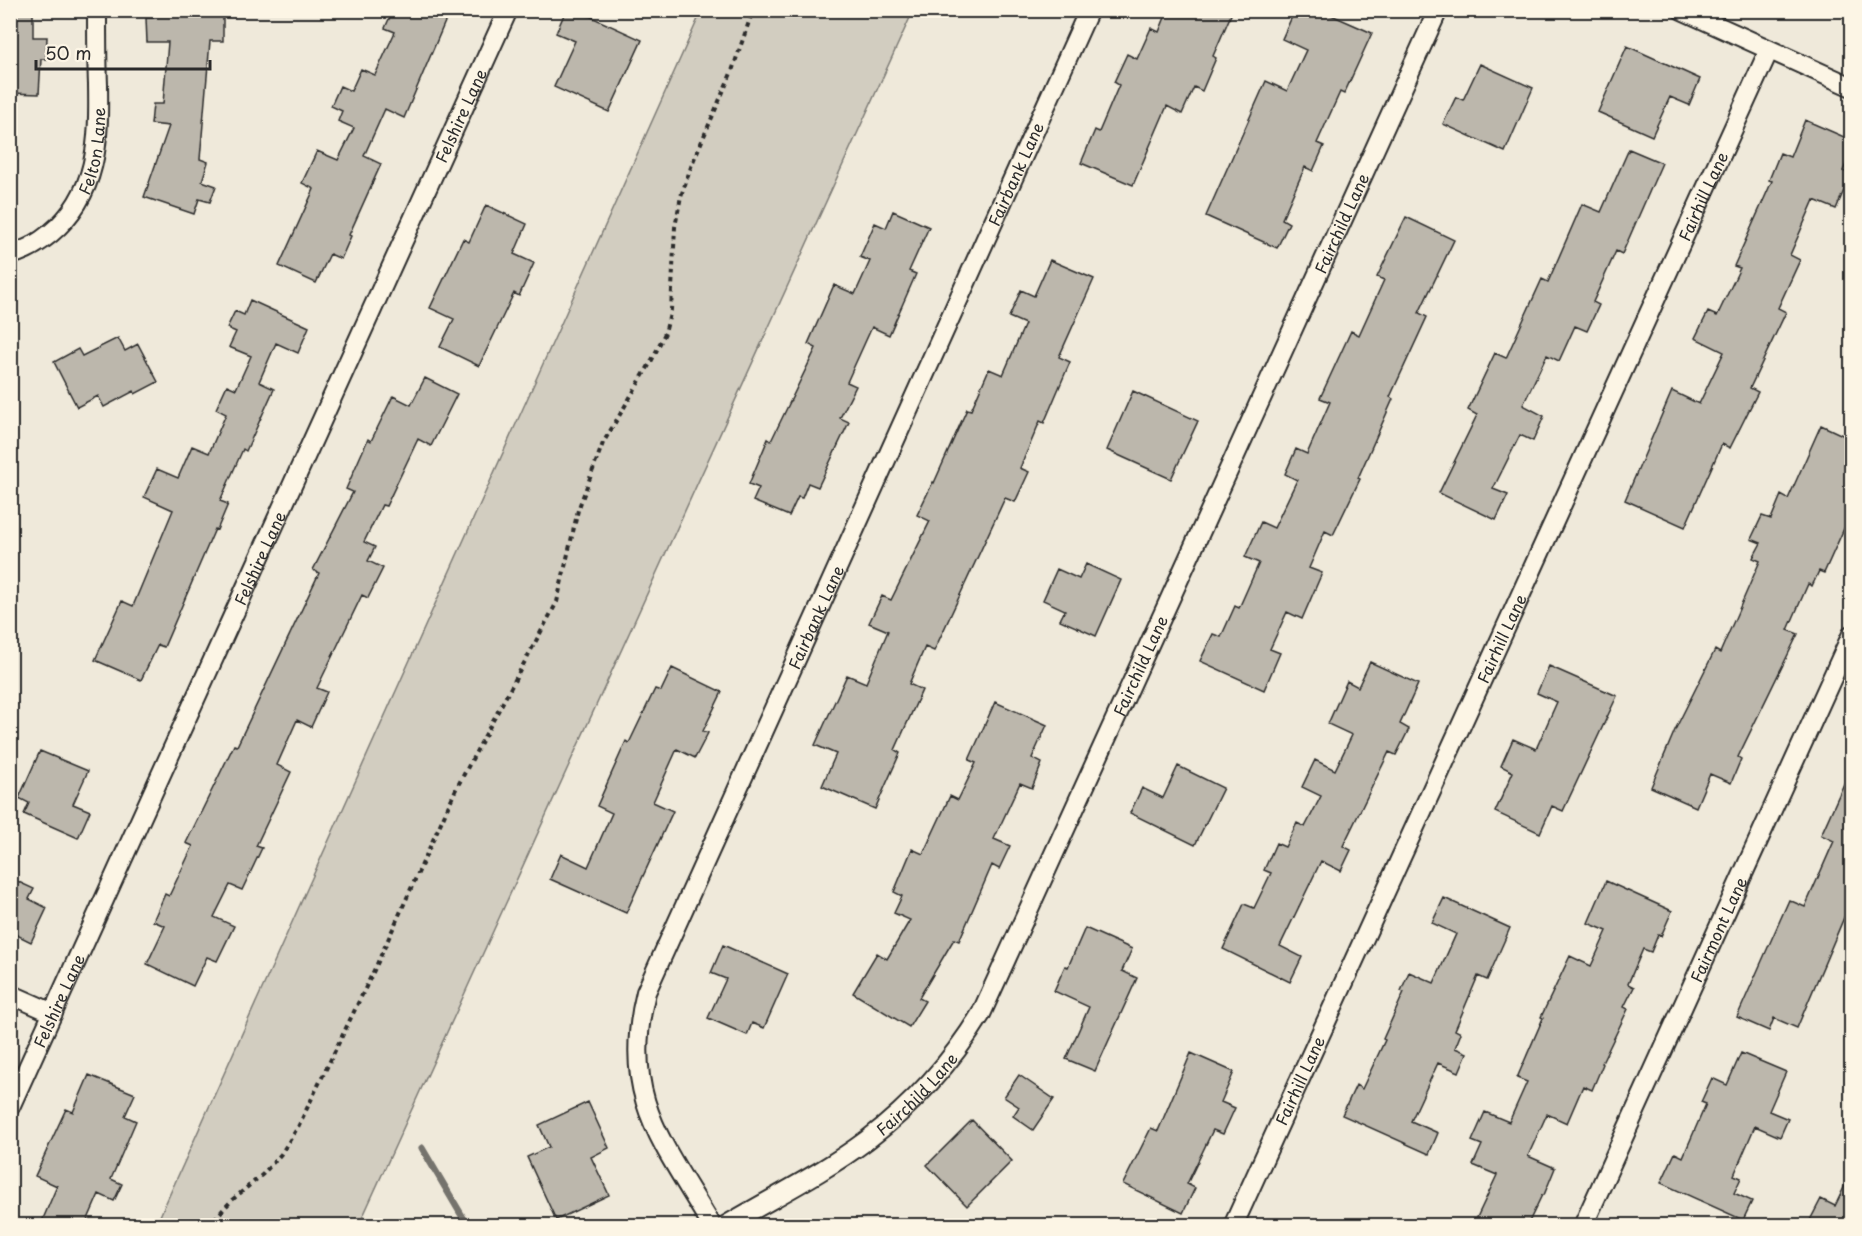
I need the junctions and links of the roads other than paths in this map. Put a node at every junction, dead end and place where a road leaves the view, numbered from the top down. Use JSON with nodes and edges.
{"nodes":[{"id":1,"x":97,"y":10,"type":"edge"},
{"id":2,"x":508,"y":10,"type":"edge"},
{"id":3,"x":1089,"y":10,"type":"edge"},
{"id":4,"x":1438,"y":10,"type":"edge"},
{"id":5,"x":1682,"y":10,"type":"edge"},
{"id":6,"x":1769,"y":50,"type":"junction"},
{"id":7,"x":1851,"y":87,"type":"edge"},
{"id":8,"x":10,"y":255,"type":"edge"},
{"id":9,"x":1851,"y":634,"type":"edge"},
{"id":10,"x":10,"y":994,"type":"edge"},
{"id":11,"x":52,"y":1013,"type":"junction"},
{"id":12,"x":10,"y":1107,"type":"edge"},
{"id":13,"x":712,"y":1226,"type":"edge"},
{"id":14,"x":725,"y":1226,"type":"edge"},
{"id":15,"x":1233,"y":1226,"type":"edge"},
{"id":16,"x":1583,"y":1226,"type":"edge"}],
"edges":[{"from":1,"to":8,"type":"street","name":"Felton Lane"},
{"from":2,"to":11,"type":"street","name":"Felshire Lane"},
{"from":3,"to":13,"type":"street","name":"Fairbank Lane"},
{"from":4,"to":14,"type":"street","name":"Fairchild Lane"},
{"from":5,"to":6,"type":"street"},
{"from":6,"to":7,"type":"street"},
{"from":6,"to":15,"type":"street","name":"Fairhill Lane"},
{"from":9,"to":16,"type":"street","name":"Fairmont Lane"},
{"from":10,"to":11,"type":"street"},
{"from":11,"to":12,"type":"street","name":"Felshire Lane"}]}
